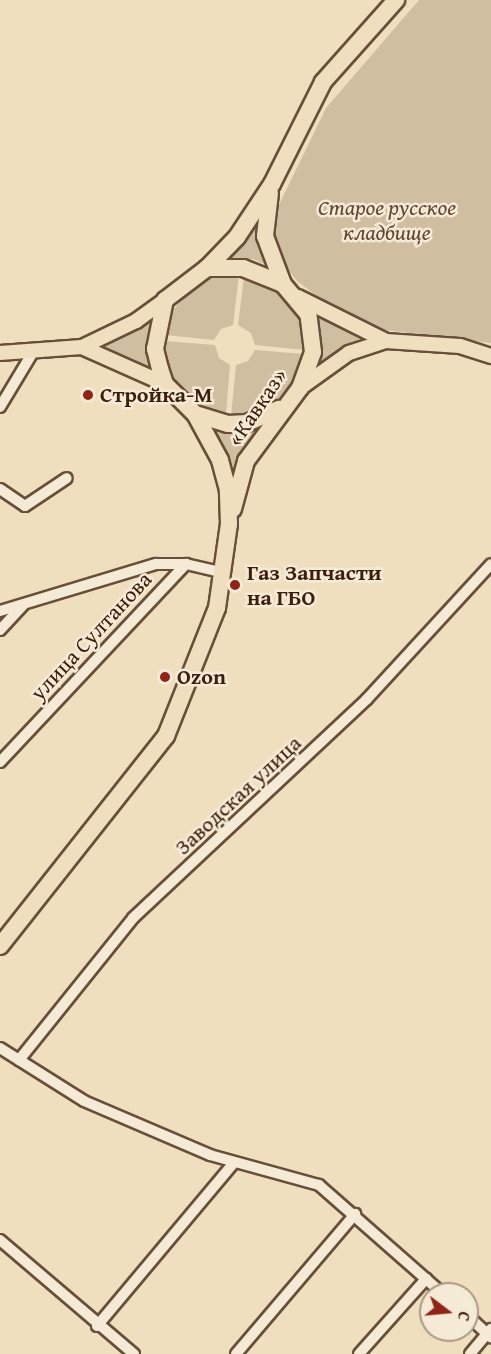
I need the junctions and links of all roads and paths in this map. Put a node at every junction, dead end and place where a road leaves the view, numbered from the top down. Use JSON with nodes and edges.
{"nodes":[{"id":1,"x":396,"y":0,"type":"edge"},
{"id":2,"x":272,"y":184,"type":"junction"},
{"id":3,"x":207,"y":268,"type":"junction"},
{"id":4,"x":283,"y":284,"type":"junction"},
{"id":5,"x":298,"y":297,"type":"junction"},
{"id":6,"x":165,"y":300,"type":"junction"},
{"id":7,"x":386,"y":341,"type":"junction"},
{"id":8,"x":82,"y":348,"type":"junction"},
{"id":9,"x":33,"y":352,"type":"junction"},
{"id":10,"x":0,"y":354,"type":"edge"},
{"id":11,"x":491,"y":356,"type":"edge"},
{"id":12,"x":165,"y":384,"type":"junction"},
{"id":13,"x":300,"y":388,"type":"junction"},
{"id":14,"x":0,"y":407,"type":"edge"},
{"id":15,"x":281,"y":408,"type":"junction"},
{"id":16,"x":195,"y":414,"type":"junction"},
{"id":17,"x":67,"y":478,"type":"dead end"},
{"id":18,"x":0,"y":489,"type":"edge"},
{"id":19,"x":229,"y":524,"type":"junction"},
{"id":20,"x":186,"y":564,"type":"junction"},
{"id":21,"x":491,"y":564,"type":"edge"},
{"id":22,"x":224,"y":573,"type":"junction"},
{"id":23,"x":22,"y":606,"type":"junction"},
{"id":24,"x":0,"y":610,"type":"edge"},
{"id":25,"x":0,"y":630,"type":"edge"},
{"id":26,"x":0,"y":762,"type":"edge"},
{"id":27,"x":0,"y":946,"type":"edge"},
{"id":28,"x":0,"y":1048,"type":"edge"},
{"id":29,"x":19,"y":1060,"type":"junction"},
{"id":30,"x":234,"y":1163,"type":"junction"},
{"id":31,"x":355,"y":1214,"type":"junction"},
{"id":32,"x":0,"y":1240,"type":"edge"},
{"id":33,"x":426,"y":1279,"type":"junction"},
{"id":34,"x":429,"y":1282,"type":"edge"},
{"id":35,"x":97,"y":1326,"type":"junction"},
{"id":36,"x":490,"y":1333,"type":"edge"},
{"id":37,"x":134,"y":1354,"type":"edge"},
{"id":38,"x":236,"y":1354,"type":"edge"},
{"id":39,"x":359,"y":1354,"type":"edge"},
{"id":40,"x":470,"y":1354,"type":"edge"}],
"edges":[{"from":1,"to":2,"type":"highway"},
{"from":2,"to":3,"type":"highway"},
{"from":2,"to":4,"type":"highway","name":"«Кавказ»"},
{"from":3,"to":4,"type":"highway"},
{"from":3,"to":6,"type":"highway"},
{"from":4,"to":5,"type":"highway","name":"«Кавказ»"},
{"from":5,"to":7,"type":"main road"},
{"from":5,"to":13,"type":"highway","name":"«Кавказ»"},
{"from":6,"to":8,"type":"main road"},
{"from":6,"to":12,"type":"highway"},
{"from":7,"to":11,"type":"main road"},
{"from":7,"to":13,"type":"main road"},
{"from":8,"to":9,"type":"main road"},
{"from":8,"to":12,"type":"main road"},
{"from":9,"to":10,"type":"main road"},
{"from":9,"to":14,"type":"street"},
{"from":12,"to":16,"type":"highway"},
{"from":13,"to":15,"type":"highway","name":"«Кавказ»"},
{"from":15,"to":16,"type":"highway"},
{"from":15,"to":19,"type":"highway","name":"«Кавказ»"},
{"from":16,"to":19,"type":"highway"},
{"from":17,"to":18,"type":"street"},
{"from":19,"to":22,"type":"highway"},
{"from":20,"to":22,"type":"street"},
{"from":20,"to":23,"type":"street"},
{"from":20,"to":26,"type":"street","name":"улица Султанова"},
{"from":21,"to":29,"type":"street","name":"Заводская улица"},
{"from":22,"to":27,"type":"highway"},
{"from":23,"to":24,"type":"street"},
{"from":23,"to":25,"type":"street"},
{"from":28,"to":29,"type":"street"},
{"from":29,"to":30,"type":"street"},
{"from":30,"to":31,"type":"street"},
{"from":30,"to":35,"type":"street"},
{"from":31,"to":33,"type":"street"},
{"from":31,"to":38,"type":"street"},
{"from":32,"to":35,"type":"street"},
{"from":33,"to":34,"type":"street"},
{"from":33,"to":39,"type":"street"},
{"from":35,"to":37,"type":"street"},
{"from":36,"to":40,"type":"street"}]}
